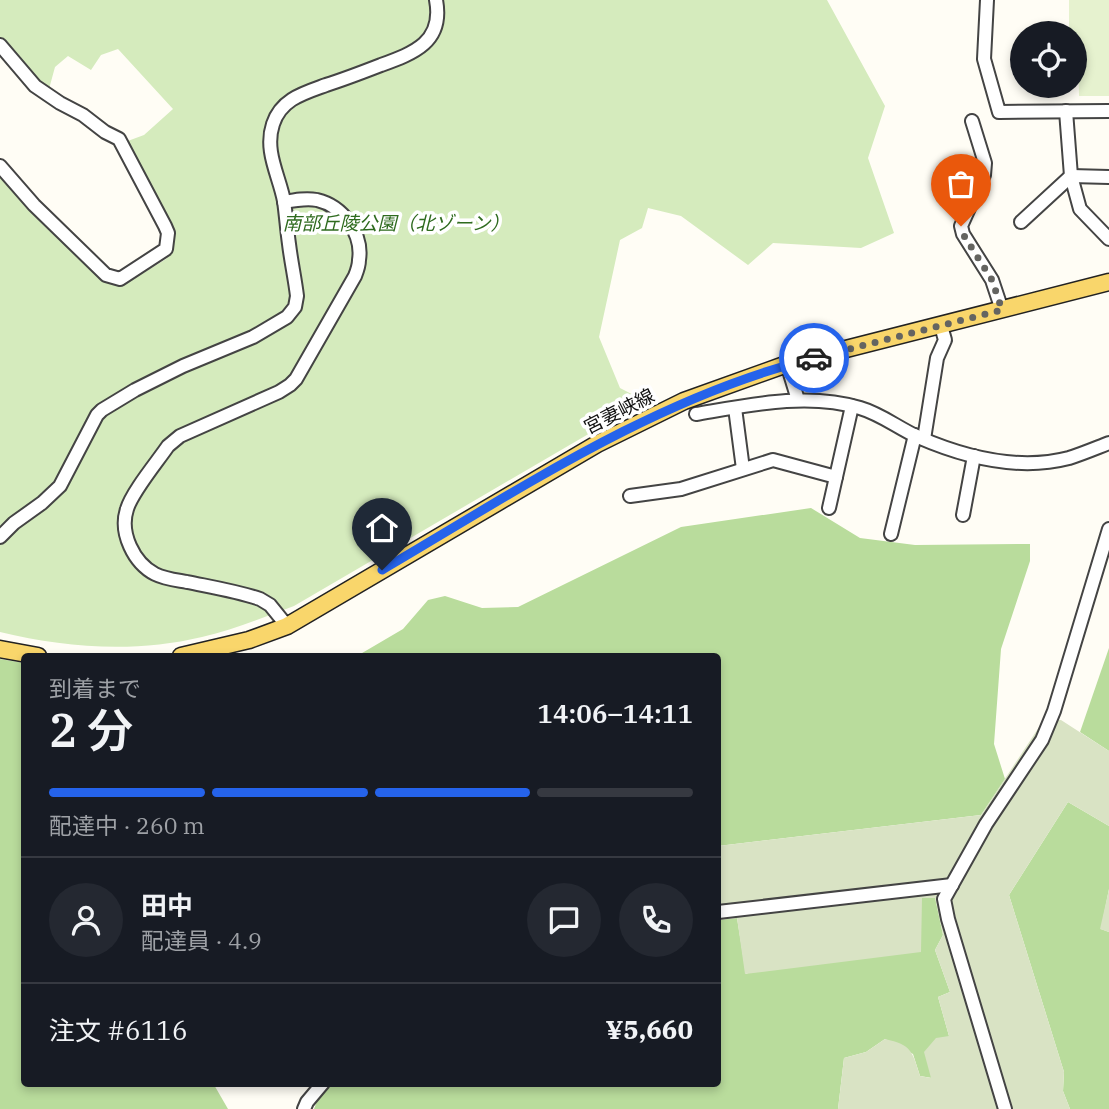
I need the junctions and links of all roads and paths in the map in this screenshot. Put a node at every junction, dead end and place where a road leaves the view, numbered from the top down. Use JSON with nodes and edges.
{"nodes":[{"id":1,"x":436,"y":0,"type":"edge"},
{"id":2,"x":987,"y":0,"type":"edge"},
{"id":3,"x":0,"y":46,"type":"edge"},
{"id":4,"x":1066,"y":111,"type":"junction"},
{"id":5,"x":1109,"y":111,"type":"edge"},
{"id":6,"x":972,"y":121,"type":"dead end"},
{"id":7,"x":0,"y":166,"type":"edge"},
{"id":8,"x":1071,"y":176,"type":"junction"},
{"id":9,"x":1109,"y":177,"type":"edge"},
{"id":10,"x":284,"y":202,"type":"junction"},
{"id":11,"x":1021,"y":222,"type":"dead end"},
{"id":12,"x":1109,"y":239,"type":"edge"},
{"id":13,"x":1109,"y":282,"type":"edge"},
{"id":14,"x":1002,"y":310,"type":"junction"},
{"id":15,"x":941,"y":326,"type":"junction"},
{"id":16,"x":787,"y":364,"type":"junction"},
{"id":17,"x":798,"y":400,"type":"junction"},
{"id":18,"x":852,"y":406,"type":"junction"},
{"id":19,"x":735,"y":408,"type":"junction"},
{"id":20,"x":696,"y":414,"type":"dead end"},
{"id":21,"x":919,"y":437,"type":"junction"},
{"id":22,"x":1109,"y":443,"type":"edge"},
{"id":23,"x":974,"y":456,"type":"junction"},
{"id":24,"x":743,"y":469,"type":"junction"},
{"id":25,"x":836,"y":477,"type":"junction"},
{"id":26,"x":630,"y":496,"type":"dead end"},
{"id":27,"x":829,"y":508,"type":"dead end"},
{"id":28,"x":962,"y":514,"type":"dead end"},
{"id":29,"x":891,"y":534,"type":"dead end"},
{"id":30,"x":1108,"y":534,"type":"edge"},
{"id":31,"x":0,"y":537,"type":"edge"},
{"id":32,"x":287,"y":626,"type":"junction"},
{"id":33,"x":0,"y":649,"type":"edge"},
{"id":34,"x":22,"y":653,"type":"edge"},
{"id":35,"x":194,"y":653,"type":"edge"},
{"id":36,"x":952,"y":885,"type":"junction"},
{"id":37,"x":721,"y":912,"type":"edge"},
{"id":38,"x":320,"y":1087,"type":"edge"},
{"id":39,"x":304,"y":1109,"type":"edge"},
{"id":40,"x":1005,"y":1109,"type":"edge"}],
"edges":[{"from":1,"to":10,"type":"street"},
{"from":2,"to":4,"type":"street"},
{"from":3,"to":7,"type":"street"},
{"from":4,"to":5,"type":"street"},
{"from":4,"to":8,"type":"street"},
{"from":6,"to":14,"type":"street"},
{"from":8,"to":9,"type":"street"},
{"from":8,"to":11,"type":"street"},
{"from":8,"to":12,"type":"street"},
{"from":10,"to":31,"type":"street"},
{"from":10,"to":32,"type":"street"},
{"from":13,"to":14,"type":"main road","name":"宮妻峡線"},
{"from":14,"to":15,"type":"main road","name":"宮妻峡線"},
{"from":15,"to":16,"type":"main road","name":"宮妻峡線"},
{"from":15,"to":21,"type":"street"},
{"from":16,"to":17,"type":"street"},
{"from":16,"to":32,"type":"main road","name":"宮妻峡線"},
{"from":17,"to":18,"type":"street"},
{"from":17,"to":19,"type":"street"},
{"from":18,"to":21,"type":"street"},
{"from":18,"to":25,"type":"street"},
{"from":19,"to":20,"type":"street"},
{"from":19,"to":24,"type":"street"},
{"from":21,"to":23,"type":"street"},
{"from":21,"to":29,"type":"street"},
{"from":22,"to":23,"type":"street"},
{"from":23,"to":28,"type":"street"},
{"from":24,"to":25,"type":"street"},
{"from":24,"to":26,"type":"street"},
{"from":25,"to":27,"type":"street"},
{"from":30,"to":36,"type":"street"},
{"from":32,"to":35,"type":"main road","name":"宮妻峡線"},
{"from":33,"to":34,"type":"main road"},
{"from":36,"to":37,"type":"street"},
{"from":36,"to":40,"type":"street"},
{"from":38,"to":39,"type":"street"}]}
